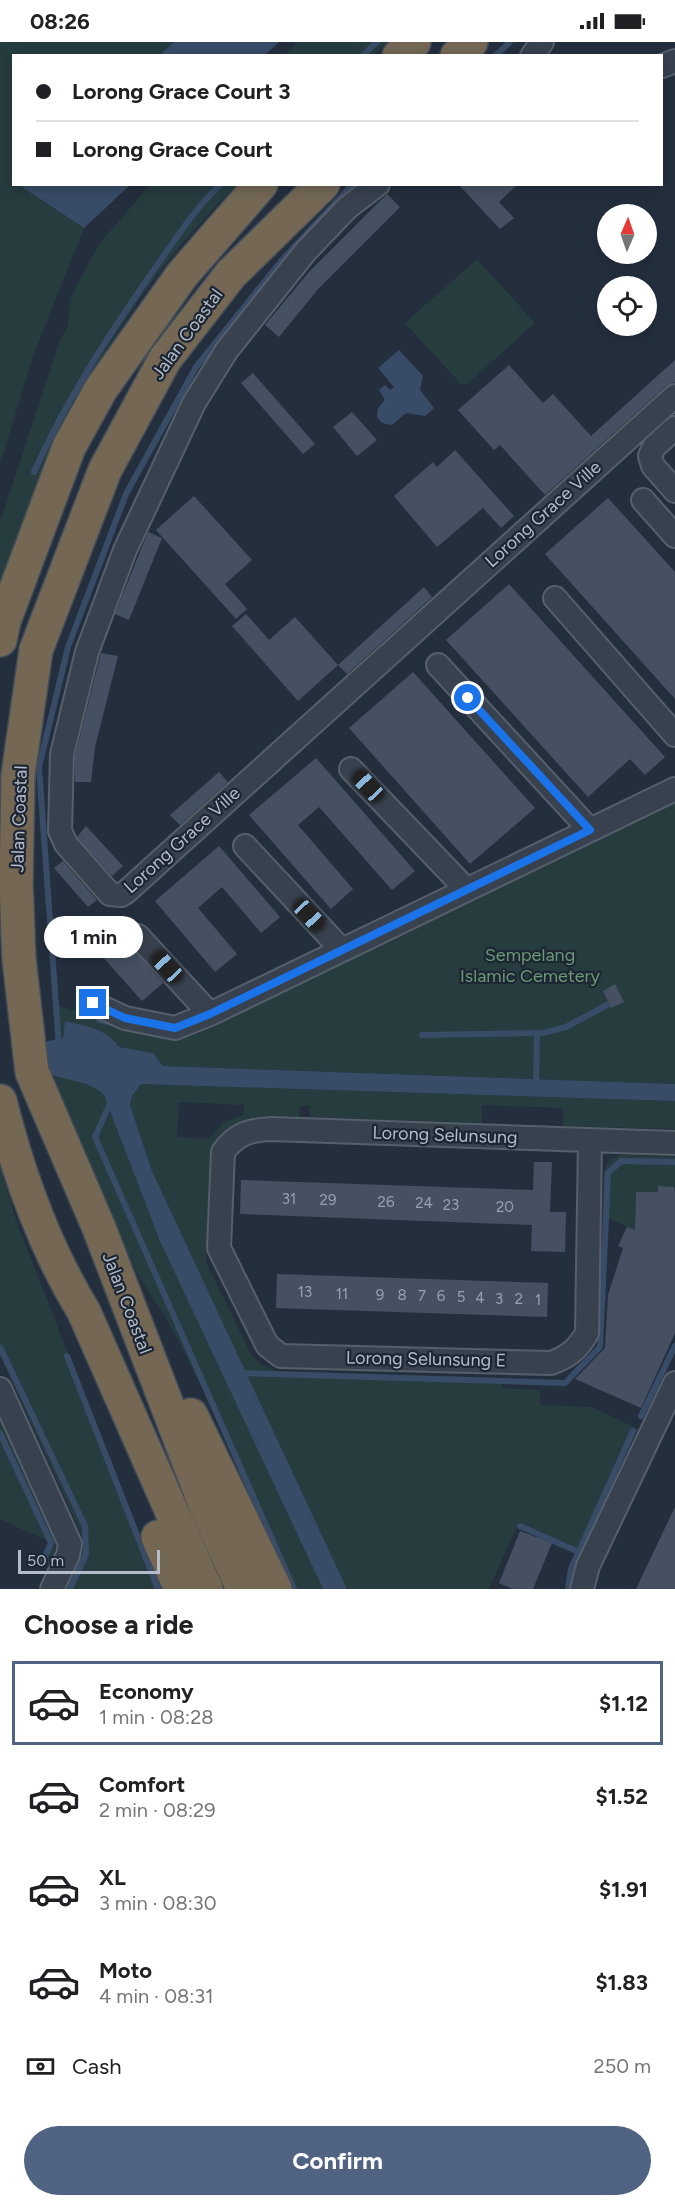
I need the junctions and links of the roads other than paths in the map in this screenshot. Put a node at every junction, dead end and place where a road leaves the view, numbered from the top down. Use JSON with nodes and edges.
{"nodes":[{"id":1,"x":414,"y":42,"type":"edge"},
{"id":2,"x":471,"y":42,"type":"edge"},
{"id":3,"x":401,"y":54,"type":"edge"},
{"id":4,"x":459,"y":54,"type":"edge"},
{"id":5,"x":259,"y":186,"type":"edge"},
{"id":6,"x":321,"y":186,"type":"edge"},
{"id":7,"x":375,"y":186,"type":"edge"},
{"id":8,"x":675,"y":396,"type":"edge"},
{"id":9,"x":675,"y":428,"type":"edge"},
{"id":10,"x":675,"y":490,"type":"edge"},
{"id":11,"x":643,"y":500,"type":"dead end"},
{"id":12,"x":675,"y":536,"type":"edge"},
{"id":13,"x":555,"y":598,"type":"dead end"},
{"id":14,"x":0,"y":640,"type":"edge"},
{"id":15,"x":438,"y":664,"type":"dead end"},
{"id":16,"x":675,"y":735,"type":"edge"},
{"id":17,"x":351,"y":769,"type":"dead end"},
{"id":18,"x":675,"y":789,"type":"edge"},
{"id":19,"x":590,"y":830,"type":"junction"},
{"id":20,"x":244,"y":846,"type":"dead end"},
{"id":21,"x":466,"y":889,"type":"junction"},
{"id":22,"x":138,"y":936,"type":"dead end"},
{"id":23,"x":341,"y":949,"type":"junction"},
{"id":24,"x":93,"y":1003,"type":"dead end"},
{"id":25,"x":210,"y":1014,"type":"junction"},
{"id":26,"x":0,"y":1101,"type":"edge"},
{"id":27,"x":590,"y":1140,"type":"junction"},
{"id":28,"x":675,"y":1143,"type":"edge"},
{"id":29,"x":224,"y":1152,"type":"joint"},
{"id":30,"x":99,"y":1228,"type":"junction"},
{"id":31,"x":59,"y":1272,"type":"junction"},
{"id":32,"x":675,"y":1383,"type":"edge"},
{"id":33,"x":0,"y":1389,"type":"edge"},
{"id":34,"x":52,"y":1589,"type":"edge"},
{"id":35,"x":181,"y":1589,"type":"edge"},
{"id":36,"x":206,"y":1589,"type":"edge"},
{"id":37,"x":243,"y":1589,"type":"edge"},
{"id":38,"x":275,"y":1589,"type":"edge"},
{"id":39,"x":582,"y":1589,"type":"edge"}],
"edges":[{"from":1,"to":3,"type":"highway"},
{"from":2,"to":4,"type":"highway"},
{"from":5,"to":14,"type":"highway","name":"Jalan Coastal"},
{"from":6,"to":30,"type":"highway","name":"Jalan Coastal"},
{"from":7,"to":8,"type":"street","name":"Lorong Grace Ville"},
{"from":9,"to":10,"type":"street"},
{"from":11,"to":12,"type":"street"},
{"from":13,"to":16,"type":"street"},
{"from":15,"to":19,"type":"street"},
{"from":17,"to":21,"type":"street"},
{"from":18,"to":19,"type":"street"},
{"from":19,"to":21,"type":"street"},
{"from":20,"to":23,"type":"street"},
{"from":21,"to":23,"type":"street"},
{"from":22,"to":25,"type":"street"},
{"from":23,"to":25,"type":"street"},
{"from":24,"to":25,"type":"street"},
{"from":26,"to":31,"type":"highway"},
{"from":27,"to":28,"type":"street","name":"Lorong Selunsung"},
{"from":27,"to":29,"type":"street","name":"Lorong Selunsung"},
{"from":27,"to":29,"type":"street","name":"Lorong Selunsung E"},
{"from":30,"to":37,"type":"highway","name":"Jalan Coastal"},
{"from":30,"to":38,"type":"highway"},
{"from":31,"to":35,"type":"highway"},
{"from":31,"to":36,"type":"highway"},
{"from":32,"to":39,"type":"street"},
{"from":33,"to":34,"type":"street"}]}
